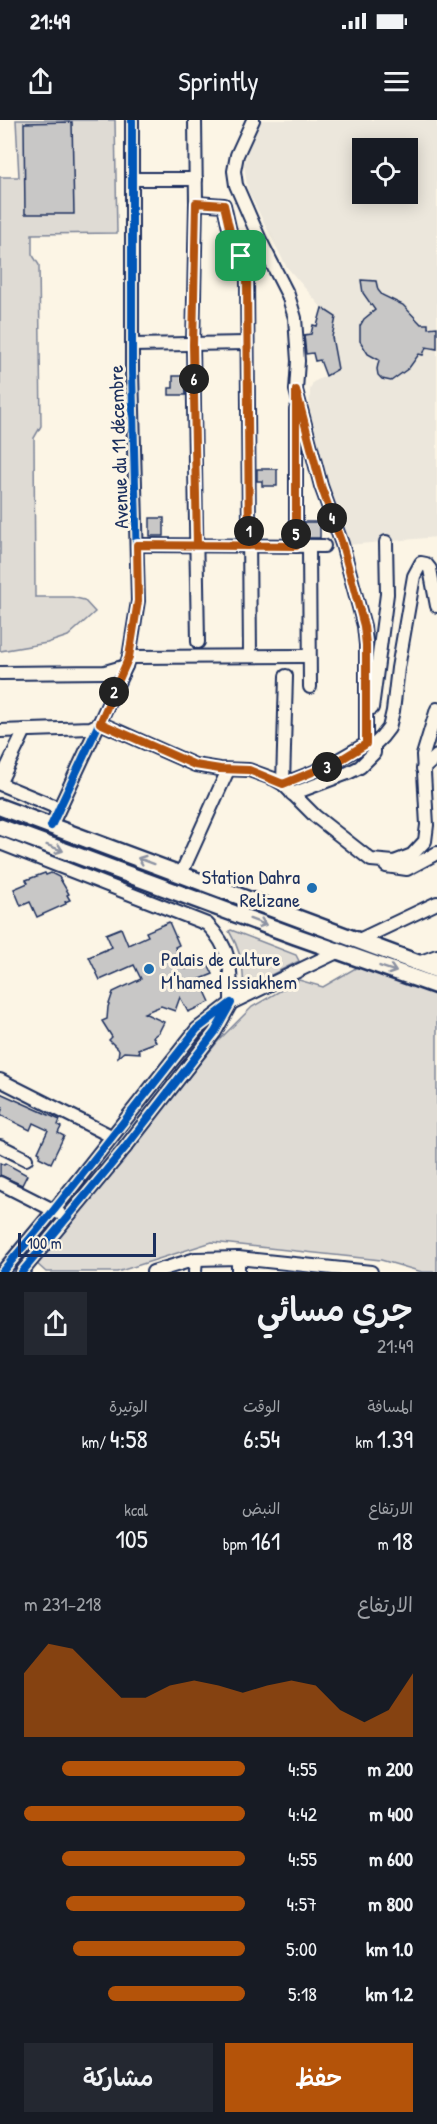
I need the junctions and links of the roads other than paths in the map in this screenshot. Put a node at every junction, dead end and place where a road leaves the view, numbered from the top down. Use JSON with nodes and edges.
{"nodes":[{"id":1,"x":132,"y":120,"type":"edge"},
{"id":2,"x":195,"y":120,"type":"edge"},
{"id":3,"x":253,"y":120,"type":"edge"},
{"id":4,"x":132,"y":179,"type":"junction"},
{"id":5,"x":196,"y":179,"type":"junction"},
{"id":6,"x":196,"y":203,"type":"junction"},
{"id":7,"x":247,"y":343,"type":"junction"},
{"id":8,"x":132,"y":345,"type":"junction"},
{"id":9,"x":193,"y":345,"type":"junction"},
{"id":10,"x":296,"y":390,"type":"junction"},
{"id":11,"x":386,"y":542,"type":"dead end"},
{"id":12,"x":137,"y":545,"type":"junction"},
{"id":13,"x":197,"y":545,"type":"junction"},
{"id":14,"x":249,"y":546,"type":"junction"},
{"id":15,"x":302,"y":546,"type":"junction"},
{"id":16,"x":324,"y":546,"type":"dead end"},
{"id":17,"x":437,"y":606,"type":"edge"},
{"id":18,"x":198,"y":642,"type":"dead end"},
{"id":19,"x":250,"y":656,"type":"junction"},
{"id":20,"x":309,"y":656,"type":"junction"},
{"id":21,"x":128,"y":662,"type":"junction"},
{"id":22,"x":0,"y":673,"type":"edge"},
{"id":23,"x":286,"y":676,"type":"dead end"},
{"id":24,"x":310,"y":687,"type":"dead end"},
{"id":25,"x":437,"y":710,"type":"edge"},
{"id":26,"x":100,"y":723,"type":"junction"},
{"id":27,"x":25,"y":730,"type":"junction"},
{"id":28,"x":0,"y":731,"type":"edge"},
{"id":29,"x":370,"y":745,"type":"junction"},
{"id":30,"x":437,"y":756,"type":"edge"},
{"id":31,"x":423,"y":769,"type":"junction"},
{"id":32,"x":228,"y":770,"type":"junction"},
{"id":33,"x":0,"y":783,"type":"edge"},
{"id":34,"x":283,"y":784,"type":"junction"},
{"id":35,"x":292,"y":794,"type":"junction"},
{"id":36,"x":0,"y":807,"type":"edge"},
{"id":37,"x":58,"y":808,"type":"junction"},
{"id":38,"x":437,"y":810,"type":"edge"},
{"id":39,"x":51,"y":826,"type":"junction"},
{"id":40,"x":0,"y":827,"type":"edge"},
{"id":41,"x":430,"y":828,"type":"edge"},
{"id":42,"x":0,"y":843,"type":"edge"},
{"id":43,"x":437,"y":853,"type":"edge"},
{"id":44,"x":371,"y":860,"type":"junction"},
{"id":45,"x":181,"y":874,"type":"junction"},
{"id":46,"x":437,"y":903,"type":"edge"},
{"id":47,"x":295,"y":936,"type":"junction"},
{"id":48,"x":359,"y":940,"type":"junction"},
{"id":49,"x":339,"y":951,"type":"junction"},
{"id":50,"x":437,"y":956,"type":"edge"},
{"id":51,"x":418,"y":963,"type":"junction"},
{"id":52,"x":310,"y":965,"type":"junction"},
{"id":53,"x":437,"y":970,"type":"edge"},
{"id":54,"x":437,"y":986,"type":"edge"},
{"id":55,"x":231,"y":1003,"type":"junction"},
{"id":56,"x":0,"y":1080,"type":"edge"},
{"id":57,"x":111,"y":1136,"type":"junction"},
{"id":58,"x":0,"y":1146,"type":"edge"},
{"id":59,"x":26,"y":1159,"type":"dead end"},
{"id":60,"x":0,"y":1183,"type":"edge"},
{"id":61,"x":54,"y":1210,"type":"junction"},
{"id":62,"x":68,"y":1217,"type":"junction"},
{"id":63,"x":238,"y":1258,"type":"junction"},
{"id":64,"x":195,"y":1266,"type":"edge"},
{"id":65,"x":279,"y":1267,"type":"edge"},
{"id":66,"x":320,"y":1269,"type":"edge"},
{"id":67,"x":28,"y":1270,"type":"edge"},
{"id":68,"x":2,"y":1272,"type":"edge"},
{"id":69,"x":153,"y":1272,"type":"edge"},
{"id":70,"x":238,"y":1272,"type":"edge"},
{"id":71,"x":363,"y":1272,"type":"edge"}],
"edges":[{"from":1,"to":4,"type":"street","name":"Avenue du 11 décembre"},
{"from":2,"to":5,"type":"street"},
{"from":3,"to":10,"type":"street"},
{"from":4,"to":5,"type":"street"},
{"from":4,"to":8,"type":"street","name":"Avenue du 11 décembre"},
{"from":5,"to":6,"type":"street"},
{"from":6,"to":7,"type":"street"},
{"from":6,"to":9,"type":"street"},
{"from":7,"to":9,"type":"street"},
{"from":7,"to":14,"type":"street"},
{"from":8,"to":9,"type":"street"},
{"from":8,"to":12,"type":"street","name":"Avenue du 11 décembre"},
{"from":9,"to":13,"type":"street"},
{"from":10,"to":15,"type":"street"},
{"from":10,"to":29,"type":"street"},
{"from":11,"to":29,"type":"street"},
{"from":12,"to":13,"type":"street"},
{"from":12,"to":21,"type":"street","name":"Avenue du 11 décembre"},
{"from":13,"to":14,"type":"street"},
{"from":13,"to":18,"type":"street"},
{"from":14,"to":15,"type":"street"},
{"from":14,"to":19,"type":"street"},
{"from":15,"to":16,"type":"street"},
{"from":15,"to":20,"type":"street"},
{"from":17,"to":29,"type":"street"},
{"from":19,"to":20,"type":"street"},
{"from":19,"to":21,"type":"street"},
{"from":20,"to":24,"type":"street"},
{"from":21,"to":22,"type":"street"},
{"from":21,"to":26,"type":"street","name":"Avenue du 11 décembre"},
{"from":23,"to":34,"type":"street"},
{"from":25,"to":31,"type":"street"},
{"from":26,"to":27,"type":"street"},
{"from":26,"to":32,"type":"street"},
{"from":26,"to":37,"type":"street","name":"Avenue du 11 décembre"},
{"from":27,"to":28,"type":"street"},
{"from":27,"to":33,"type":"street"},
{"from":29,"to":34,"type":"street"},
{"from":29,"to":35,"type":"street"},
{"from":30,"to":31,"type":"street"},
{"from":31,"to":41,"type":"street"},
{"from":32,"to":34,"type":"street"},
{"from":32,"to":45,"type":"street"},
{"from":33,"to":37,"type":"street"},
{"from":34,"to":35,"type":"street"},
{"from":35,"to":44,"type":"street"},
{"from":36,"to":39,"type":"main road"},
{"from":37,"to":39,"type":"street","name":"Avenue du 11 décembre"},
{"from":38,"to":41,"type":"street"},
{"from":45,"to":39,"type":"main road","one_way":true},
{"from":40,"to":47,"type":"main road","one_way":true},
{"from":41,"to":44,"type":"street"},
{"from":42,"to":55,"type":"street"},
{"from":43,"to":44,"type":"street"},
{"from":45,"to":48,"type":"main road"},
{"from":46,"to":48,"type":"street"},
{"from":47,"to":49,"type":"main road"},
{"from":47,"to":52,"type":"street"},
{"from":48,"to":51,"type":"main road"},
{"from":49,"to":52,"type":"street"},
{"from":49,"to":54,"type":"main road","one_way":true},
{"from":50,"to":51,"type":"street"},
{"from":51,"to":53,"type":"main road"},
{"from":52,"to":55,"type":"street"},
{"from":55,"to":57,"type":"street"},
{"from":55,"to":62,"type":"street"},
{"from":56,"to":57,"type":"street"},
{"from":57,"to":61,"type":"street"},
{"from":58,"to":59,"type":"street"},
{"from":60,"to":61,"type":"street"},
{"from":61,"to":62,"type":"street"},
{"from":61,"to":68,"type":"street"},
{"from":62,"to":67,"type":"street"},
{"from":63,"to":64,"type":"street"},
{"from":63,"to":65,"type":"street"},
{"from":63,"to":70,"type":"street"},
{"from":64,"to":69,"type":"street"},
{"from":65,"to":66,"type":"street"},
{"from":66,"to":71,"type":"street"}]}
